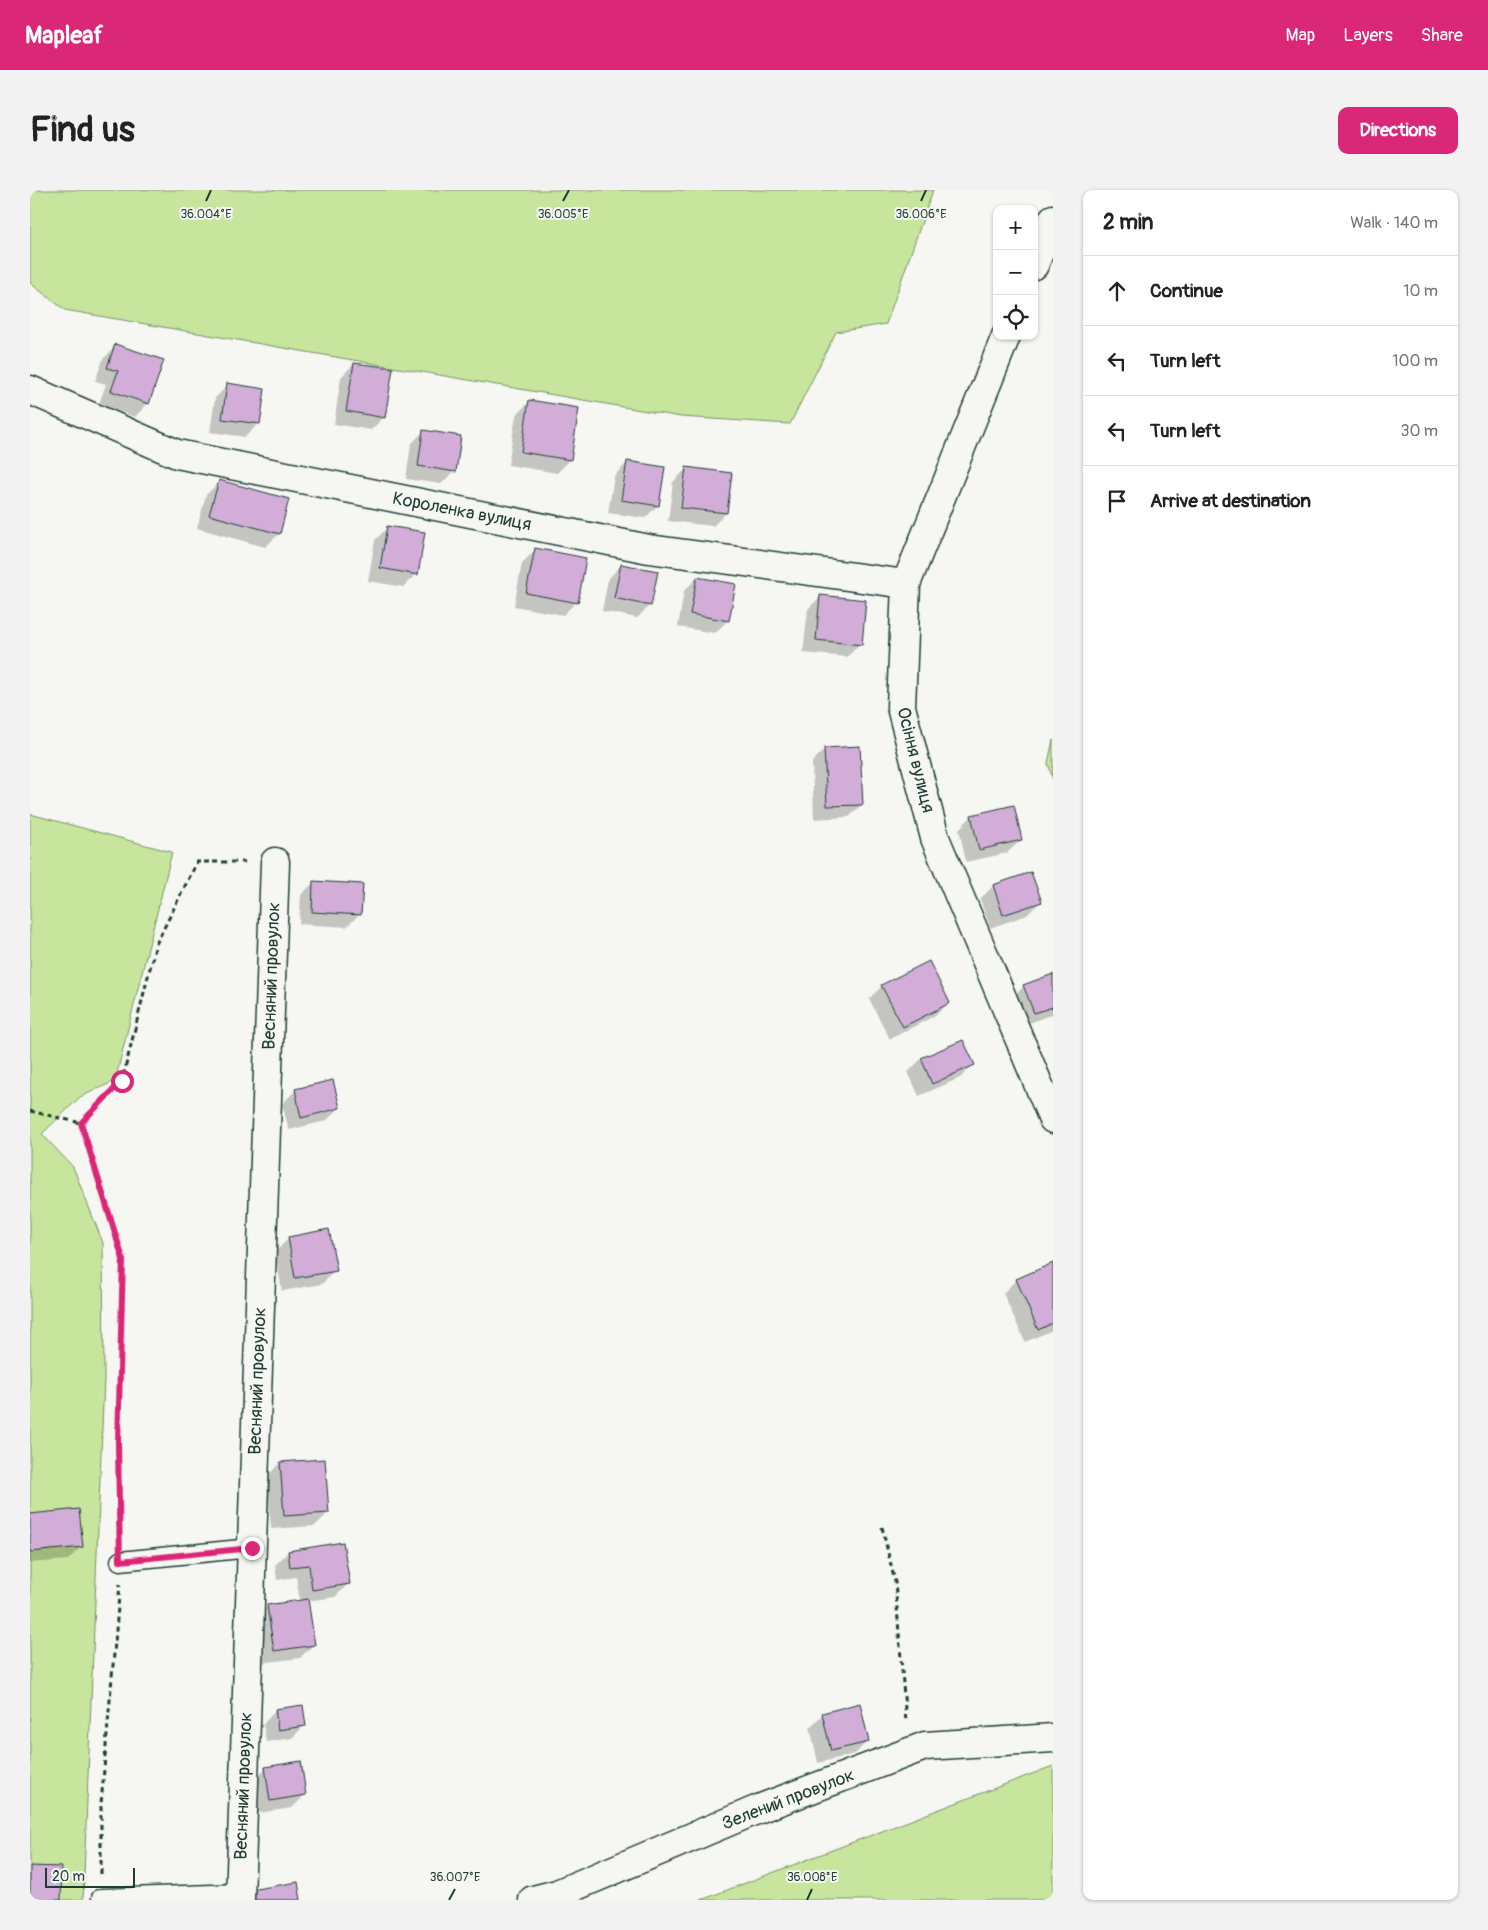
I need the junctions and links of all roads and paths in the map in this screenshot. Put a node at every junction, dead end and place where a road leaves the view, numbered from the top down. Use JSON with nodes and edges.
{"nodes":[{"id":1,"x":1053,"y":219,"type":"edge"},
{"id":2,"x":1038,"y":256,"type":"edge"},
{"id":3,"x":1004,"y":340,"type":"edge"},
{"id":4,"x":30,"y":390,"type":"edge"},
{"id":5,"x":906,"y":584,"type":"junction"},
{"id":6,"x":274,"y":862,"type":"joint"},
{"id":7,"x":30,"y":1111,"type":"edge"},
{"id":8,"x":1053,"y":1119,"type":"edge"},
{"id":9,"x":81,"y":1123,"type":"junction"},
{"id":10,"x":882,"y":1527,"type":"dead end"},
{"id":11,"x":252,"y":1548,"type":"junction"},
{"id":12,"x":120,"y":1561,"type":"junction"},
{"id":13,"x":1053,"y":1738,"type":"edge"},
{"id":14,"x":908,"y":1753,"type":"junction"},
{"id":15,"x":240,"y":1896,"type":"edge"},
{"id":16,"x":101,"y":1898,"type":"joint"},
{"id":17,"x":533,"y":1900,"type":"edge"}],
"edges":[{"from":1,"to":2,"type":"street"},
{"from":3,"to":5,"type":"street","name":"Осіння вулиця"},
{"from":4,"to":5,"type":"street","name":"Короленка вулиця"},
{"from":5,"to":8,"type":"street","name":"Осіння вулиця"},
{"from":6,"to":9,"type":"path"},
{"from":6,"to":11,"type":"street","name":"Весняний провулок"},
{"from":7,"to":9,"type":"path"},
{"from":9,"to":12,"type":"path"},
{"from":10,"to":14,"type":"path"},
{"from":11,"to":12,"type":"lane"},
{"from":11,"to":15,"type":"street","name":"Весняний провулок"},
{"from":12,"to":16,"type":"path"},
{"from":13,"to":14,"type":"street","name":"Зелений провулок"},
{"from":14,"to":17,"type":"street","name":"Зелений провулок"},
{"from":15,"to":16,"type":"lane"}]}
